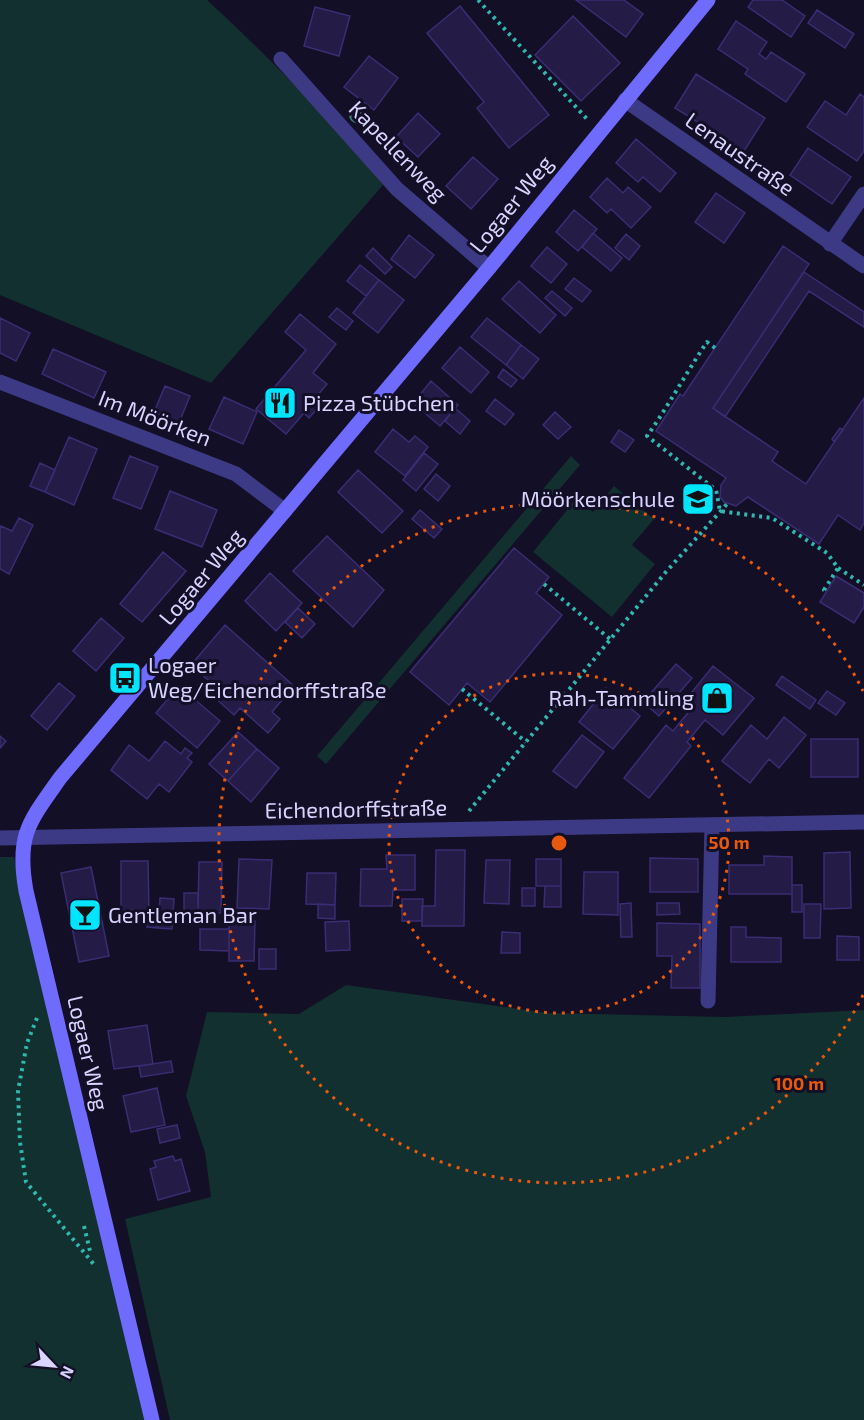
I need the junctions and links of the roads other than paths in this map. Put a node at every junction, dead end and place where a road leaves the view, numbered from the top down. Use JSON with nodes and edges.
{"nodes":[{"id":1,"x":708,"y":0,"type":"edge"},
{"id":2,"x":281,"y":59,"type":"dead end"},
{"id":3,"x":625,"y":100,"type":"junction"},
{"id":4,"x":864,"y":194,"type":"edge"},
{"id":5,"x":830,"y":244,"type":"junction"},
{"id":6,"x":864,"y":266,"type":"edge"},
{"id":7,"x":489,"y":268,"type":"junction"},
{"id":8,"x":0,"y":382,"type":"edge"},
{"id":9,"x":285,"y":511,"type":"junction"},
{"id":10,"x":864,"y":822,"type":"edge"},
{"id":11,"x":712,"y":825,"type":"junction"},
{"id":12,"x":0,"y":838,"type":"edge"},
{"id":13,"x":23,"y":838,"type":"junction"},
{"id":14,"x":708,"y":1001,"type":"dead end"},
{"id":15,"x":152,"y":1420,"type":"edge"}],
"edges":[{"from":1,"to":3,"type":"street","name":"Logaer Weg"},
{"from":2,"to":7,"type":"street","name":"Kapellenweg"},
{"from":3,"to":5,"type":"street","name":"Lenaustraße"},
{"from":3,"to":7,"type":"street","name":"Logaer Weg"},
{"from":4,"to":5,"type":"street"},
{"from":5,"to":6,"type":"street","name":"Lenaustraße"},
{"from":7,"to":9,"type":"street","name":"Logaer Weg"},
{"from":8,"to":9,"type":"street","name":"Im Möörken"},
{"from":9,"to":13,"type":"street","name":"Logaer Weg"},
{"from":10,"to":11,"type":"street","name":"Eichendorffstraße"},
{"from":11,"to":13,"type":"street","name":"Eichendorffstraße"},
{"from":11,"to":14,"type":"street"},
{"from":12,"to":13,"type":"street","name":"Eichendorffstraße"},
{"from":13,"to":15,"type":"street","name":"Logaer Weg"}]}
